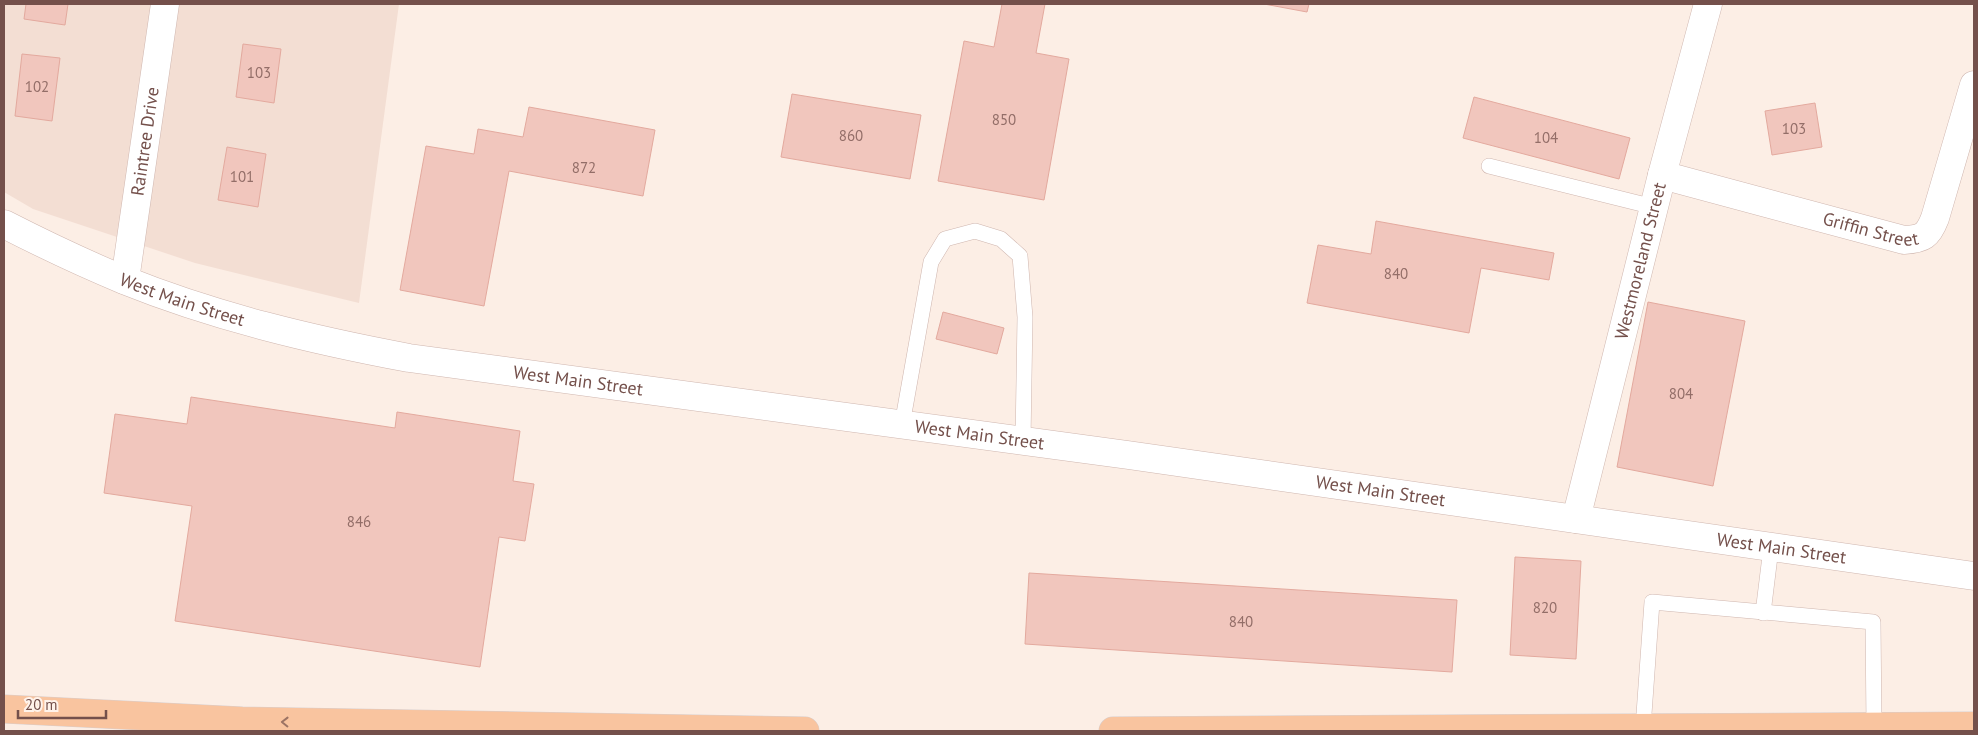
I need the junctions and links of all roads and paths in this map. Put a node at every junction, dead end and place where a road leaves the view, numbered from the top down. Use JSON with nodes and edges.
{"nodes":[{"id":1,"x":165,"y":4,"type":"edge"},
{"id":2,"x":1708,"y":4,"type":"edge"},
{"id":3,"x":1974,"y":85,"type":"edge"},
{"id":4,"x":1489,"y":166,"type":"dead end"},
{"id":5,"x":1662,"y":175,"type":"junction"},
{"id":6,"x":1654,"y":207,"type":"junction"},
{"id":7,"x":4,"y":224,"type":"edge"},
{"id":8,"x":125,"y":280,"type":"junction"},
{"id":9,"x":902,"y":424,"type":"junction"},
{"id":10,"x":1023,"y":441,"type":"junction"},
{"id":11,"x":1576,"y":519,"type":"junction"},
{"id":12,"x":1771,"y":548,"type":"junction"},
{"id":13,"x":1974,"y":576,"type":"edge"},
{"id":14,"x":1763,"y":612,"type":"junction"},
{"id":15,"x":4,"y":709,"type":"edge"},
{"id":16,"x":1874,"y":726,"type":"junction"},
{"id":17,"x":1974,"y":726,"type":"edge"},
{"id":18,"x":1643,"y":728,"type":"junction"},
{"id":19,"x":1946,"y":728,"type":"edge"},
{"id":20,"x":1575,"y":729,"type":"edge"},
{"id":21,"x":614,"y":730,"type":"edge"},
{"id":22,"x":806,"y":731,"type":"edge"},
{"id":23,"x":1113,"y":731,"type":"edge"}],
"edges":[{"from":1,"to":8,"type":"street","name":"Raintree Drive"},
{"from":2,"to":5,"type":"street","name":"Westmoreland Street"},
{"from":3,"to":5,"type":"street","name":"Griffin Street"},
{"from":4,"to":6,"type":"lane"},
{"from":5,"to":6,"type":"street","name":"Westmoreland Street"},
{"from":6,"to":11,"type":"street","name":"Westmoreland Street"},
{"from":7,"to":8,"type":"street","name":"West Main Street"},
{"from":8,"to":9,"type":"street","name":"West Main Street"},
{"from":9,"to":10,"type":"street","name":"West Main Street"},
{"from":9,"to":10,"type":"lane"},
{"from":10,"to":11,"type":"street","name":"West Main Street"},
{"from":11,"to":12,"type":"street","name":"West Main Street"},
{"from":12,"to":13,"type":"street","name":"West Main Street"},
{"from":12,"to":14,"type":"lane"},
{"from":14,"to":16,"type":"lane"},
{"from":14,"to":18,"type":"lane"},
{"from":21,"to":15,"type":"main road","one_way":true},
{"from":16,"to":18,"type":"main road"},
{"from":16,"to":19,"type":"main road"},
{"from":17,"to":19,"type":"main road"},
{"from":18,"to":20,"type":"main road"},
{"from":20,"to":23,"type":"main road"},
{"from":21,"to":22,"type":"main road"}]}
